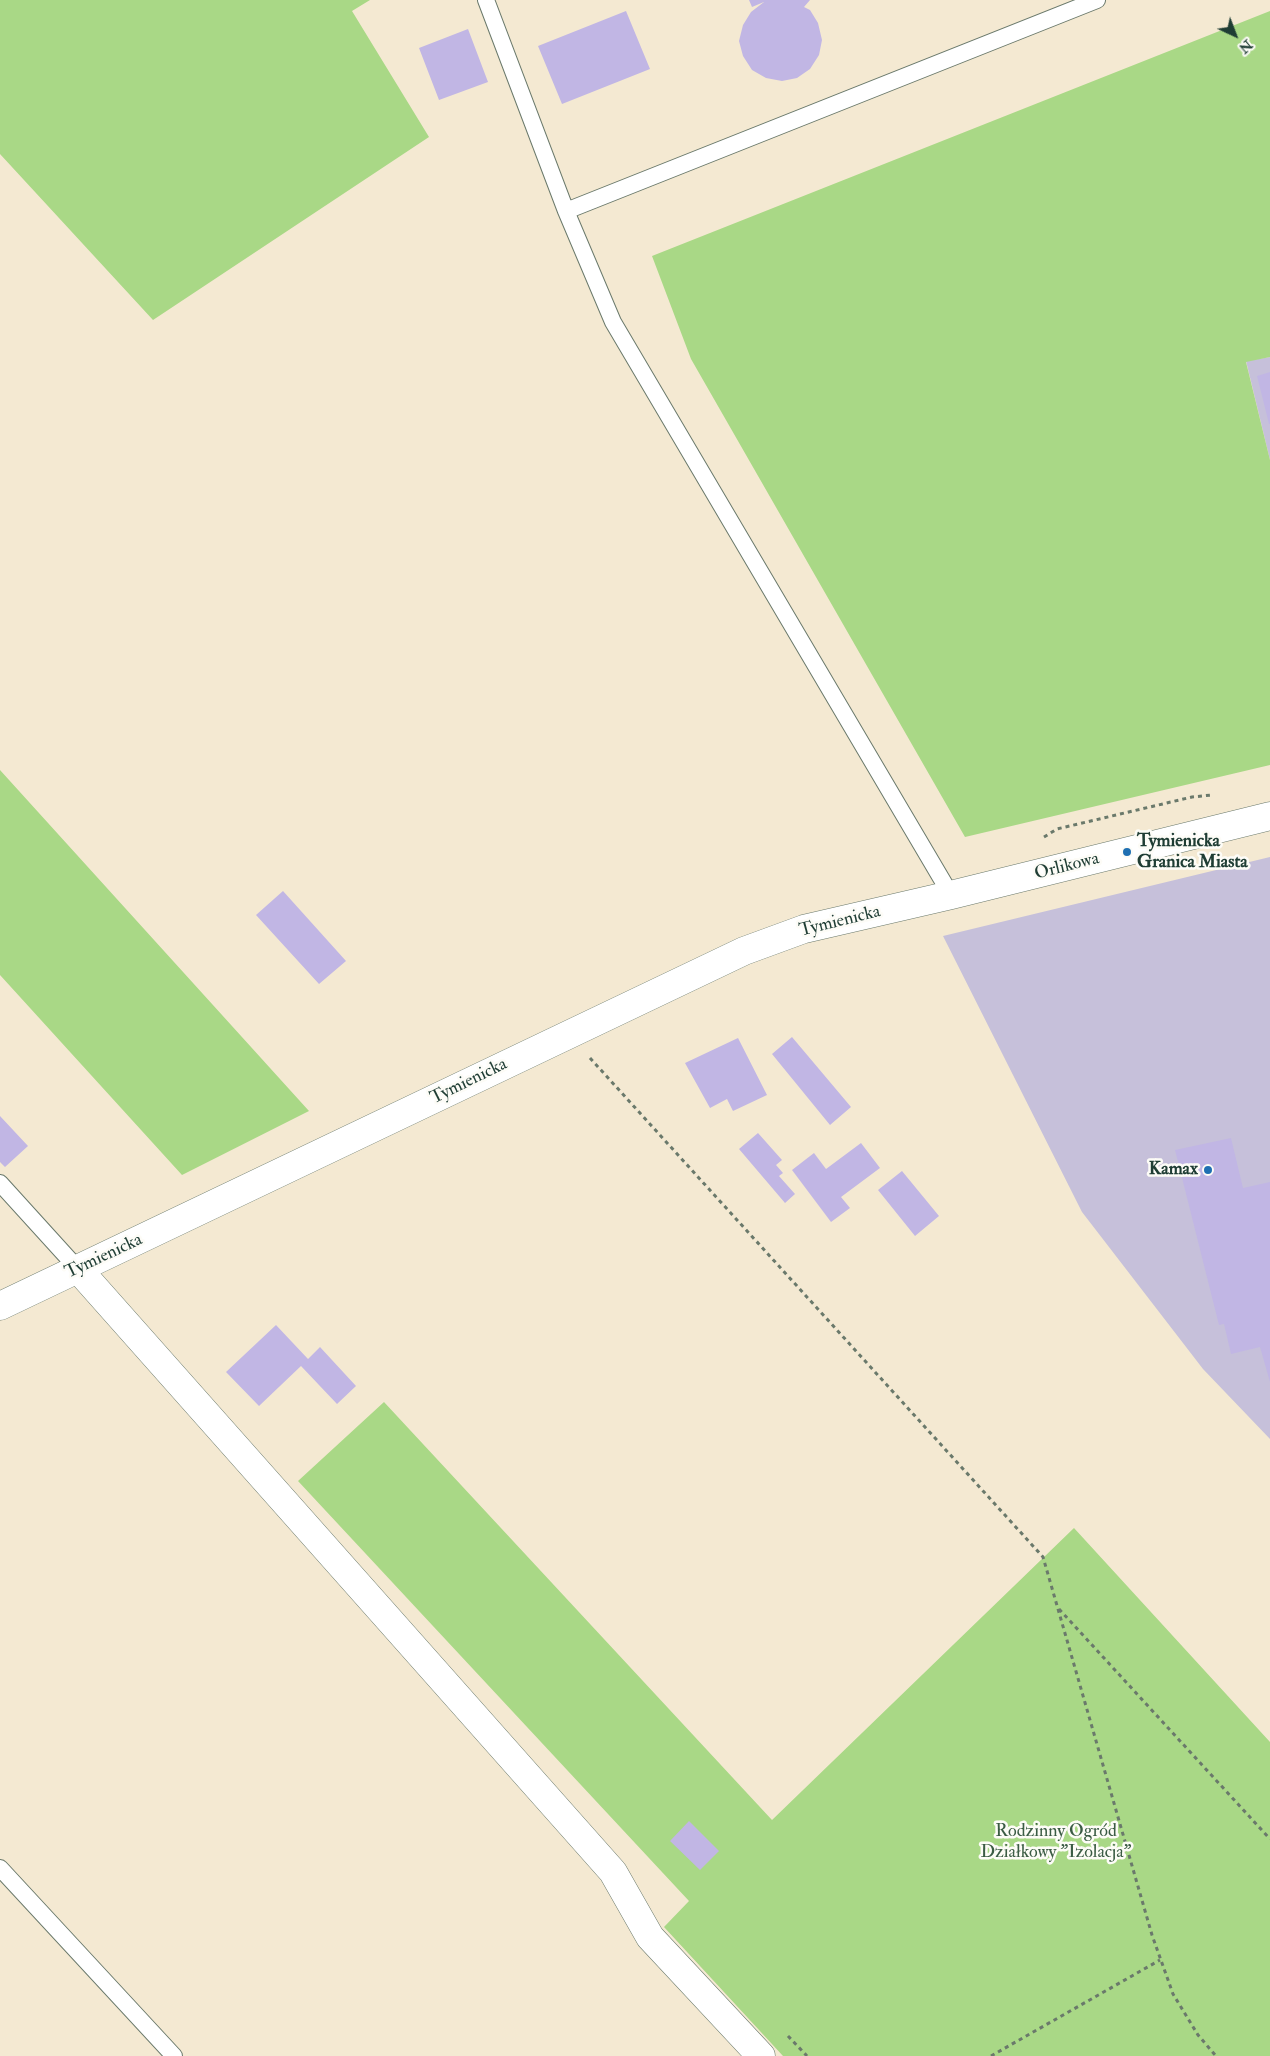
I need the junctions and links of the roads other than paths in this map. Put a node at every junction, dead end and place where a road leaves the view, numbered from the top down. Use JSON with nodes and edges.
{"nodes":[{"id":1,"x":486,"y":0,"type":"edge"},
{"id":2,"x":1097,"y":0,"type":"edge"},
{"id":3,"x":566,"y":211,"type":"junction"},
{"id":4,"x":1270,"y":816,"type":"edge"},
{"id":5,"x":951,"y":895,"type":"junction"},
{"id":6,"x":0,"y":1182,"type":"edge"},
{"id":7,"x":78,"y":1269,"type":"junction"},
{"id":8,"x":0,"y":1306,"type":"edge"},
{"id":9,"x":0,"y":1868,"type":"edge"},
{"id":10,"x":174,"y":2056,"type":"edge"},
{"id":11,"x":761,"y":2056,"type":"edge"}],
"edges":[{"from":1,"to":3,"type":"lane"},
{"from":2,"to":3,"type":"lane"},
{"from":3,"to":5,"type":"lane"},
{"from":4,"to":5,"type":"street","name":"Orlikowa"},
{"from":5,"to":7,"type":"street","name":"Tymienicka"},
{"from":6,"to":7,"type":"lane"},
{"from":7,"to":8,"type":"street","name":"Tymienicka"},
{"from":7,"to":11,"type":"street"},
{"from":9,"to":10,"type":"lane"}]}
